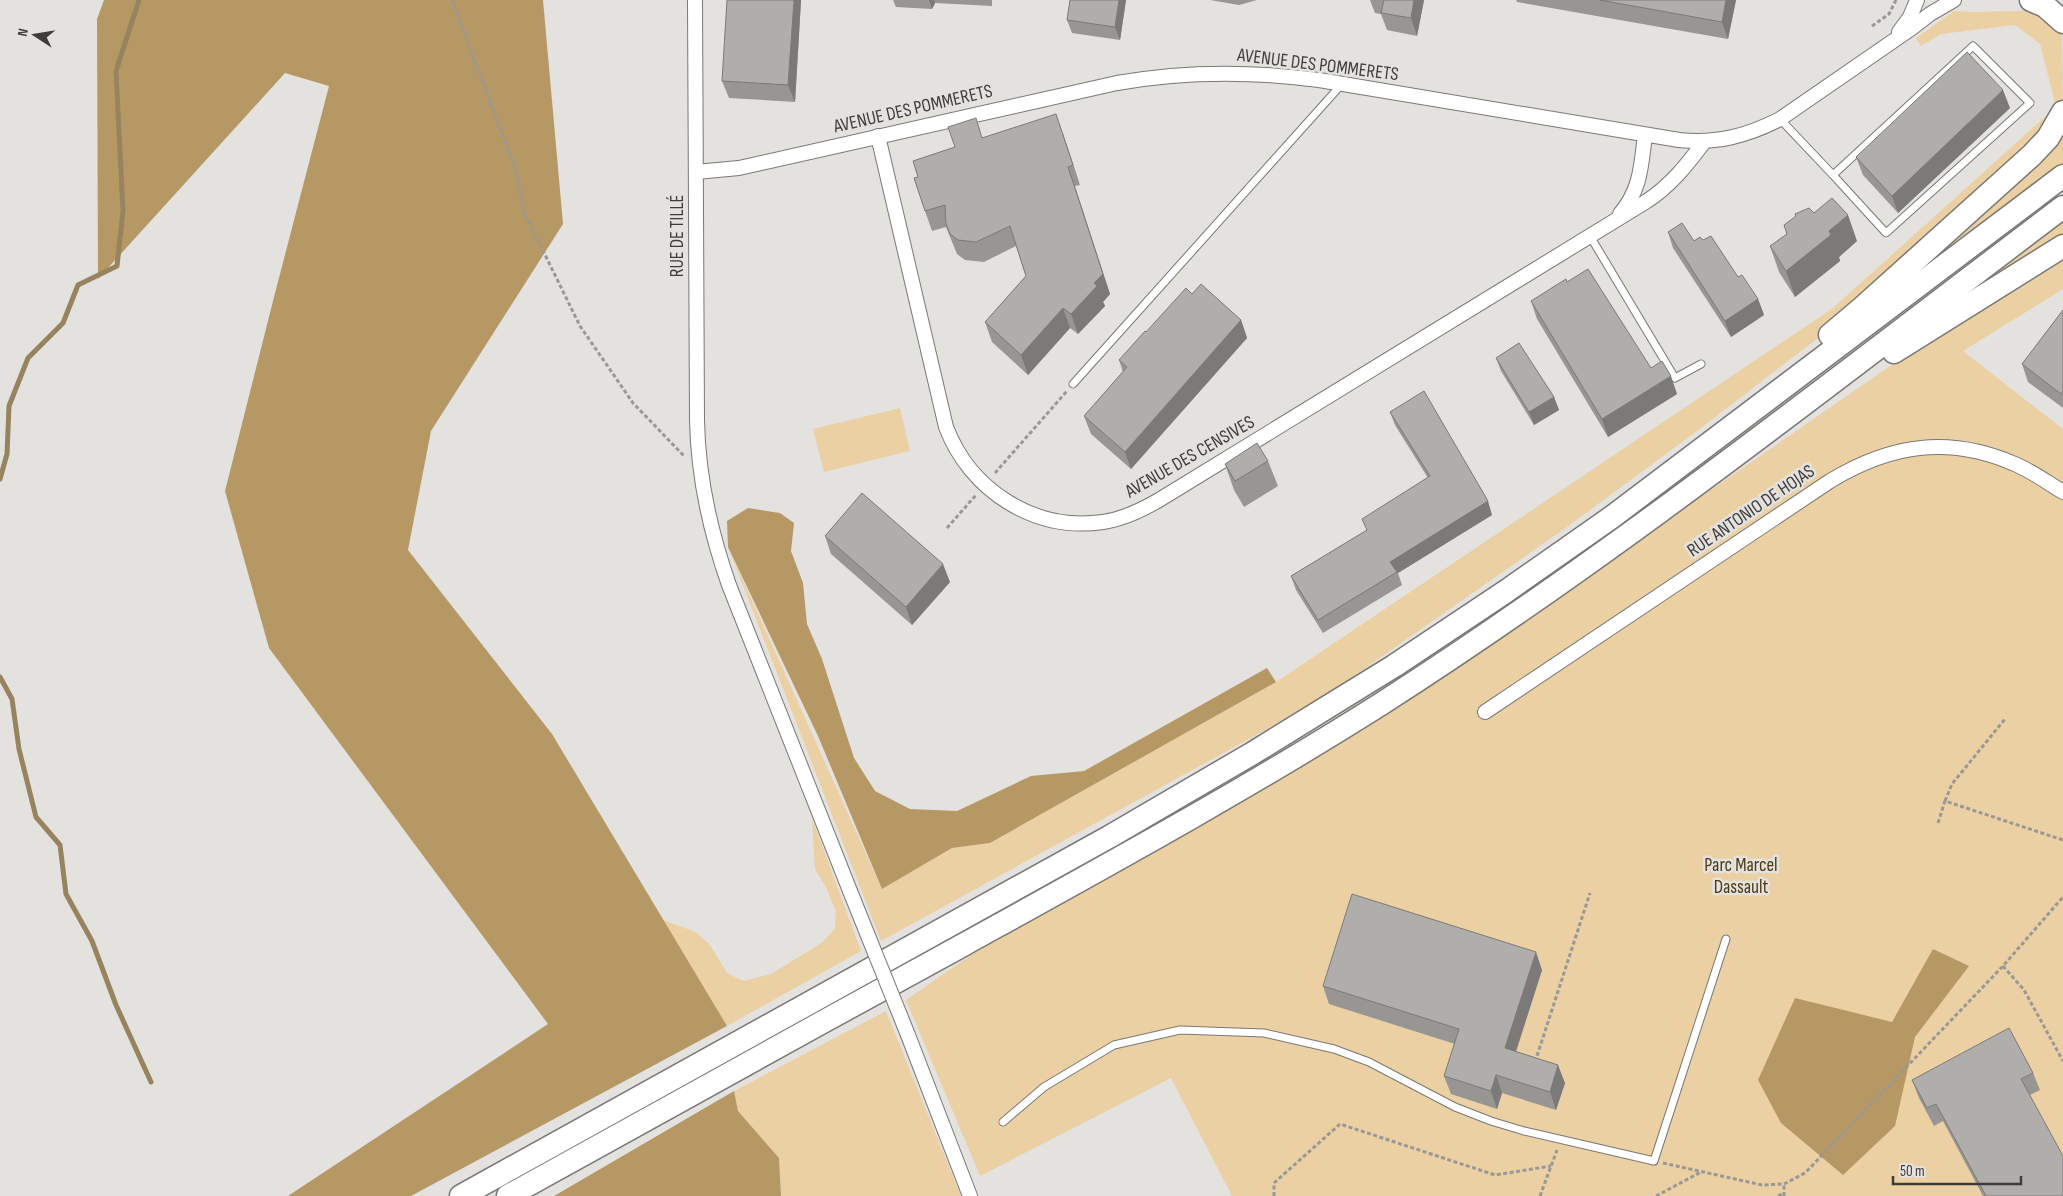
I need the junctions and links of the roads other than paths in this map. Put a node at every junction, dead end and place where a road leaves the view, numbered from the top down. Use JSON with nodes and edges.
{"nodes":[{"id":1,"x":695,"y":0,"type":"edge"},
{"id":2,"x":1917,"y":0,"type":"edge"},
{"id":3,"x":1954,"y":0,"type":"edge"},
{"id":4,"x":2030,"y":0,"type":"edge"},
{"id":5,"x":2063,"y":22,"type":"edge"},
{"id":6,"x":1885,"y":46,"type":"junction"},
{"id":7,"x":1343,"y":84,"type":"junction"},
{"id":8,"x":2063,"y":112,"type":"edge"},
{"id":9,"x":1780,"y":118,"type":"junction"},
{"id":10,"x":1645,"y":135,"type":"junction"},
{"id":11,"x":878,"y":136,"type":"junction"},
{"id":12,"x":1704,"y":142,"type":"junction"},
{"id":13,"x":696,"y":172,"type":"junction"},
{"id":14,"x":1833,"y":175,"type":"junction"},
{"id":15,"x":2063,"y":176,"type":"edge"},
{"id":16,"x":2063,"y":207,"type":"edge"},
{"id":17,"x":1615,"y":220,"type":"junction"},
{"id":18,"x":1589,"y":236,"type":"junction"},
{"id":19,"x":2063,"y":246,"type":"edge"},
{"id":20,"x":1701,"y":364,"type":"dead end"},
{"id":21,"x":1073,"y":384,"type":"road end"},
{"id":22,"x":1793,"y":413,"type":"junction"},
{"id":23,"x":2063,"y":492,"type":"edge"},
{"id":24,"x":1612,"y":517,"type":"junction"},
{"id":25,"x":1486,"y":712,"type":"dead end"},
{"id":26,"x":1726,"y":939,"type":"dead end"},
{"id":27,"x":1003,"y":1122,"type":"dead end"},
{"id":28,"x":461,"y":1196,"type":"edge"},
{"id":29,"x":508,"y":1196,"type":"edge"},
{"id":30,"x":970,"y":1196,"type":"edge"}],
"edges":[{"from":1,"to":13,"type":"street","name":"RUE DE TILLÉ"},
{"from":2,"to":6,"type":"street","name":"AVENUE DES POMMERETS"},
{"from":3,"to":6,"type":"street","name":"AVENUE DES POMMERETS"},
{"from":4,"to":5,"type":"main road"},
{"from":6,"to":9,"type":"street","name":"AVENUE DES POMMERETS"},
{"from":7,"to":10,"type":"street","name":"AVENUE DES POMMERETS"},
{"from":7,"to":11,"type":"street","name":"AVENUE DES POMMERETS"},
{"from":7,"to":21,"type":"lane"},
{"from":8,"to":24,"type":"main road"},
{"from":9,"to":12,"type":"street","name":"AVENUE DES POMMERETS"},
{"from":9,"to":14,"type":"lane"},
{"from":10,"to":12,"type":"street","name":"AVENUE DES POMMERETS"},
{"from":10,"to":17,"type":"street","name":"AVENUE DES CENSIVES"},
{"from":11,"to":13,"type":"street","name":"AVENUE DES POMMERETS"},
{"from":11,"to":18,"type":"street","name":"AVENUE DES CENSIVES"},
{"from":12,"to":17,"type":"street","name":"AVENUE DES CENSIVES"},
{"from":13,"to":30,"type":"street","name":"RUE DE TILLÉ","bridge":true},
{"from":14,"to":14,"type":"lane"},
{"from":15,"to":24,"type":"main road"},
{"from":16,"to":22,"type":"main road"},
{"from":17,"to":18,"type":"street","name":"AVENUE DES CENSIVES"},
{"from":18,"to":20,"type":"lane"},
{"from":19,"to":22,"type":"main road"},
{"from":22,"to":29,"type":"main road"},
{"from":23,"to":25,"type":"street","name":"RUE ANTONIO DE HOJAS"},
{"from":24,"to":28,"type":"main road"},
{"from":26,"to":27,"type":"lane"}]}
